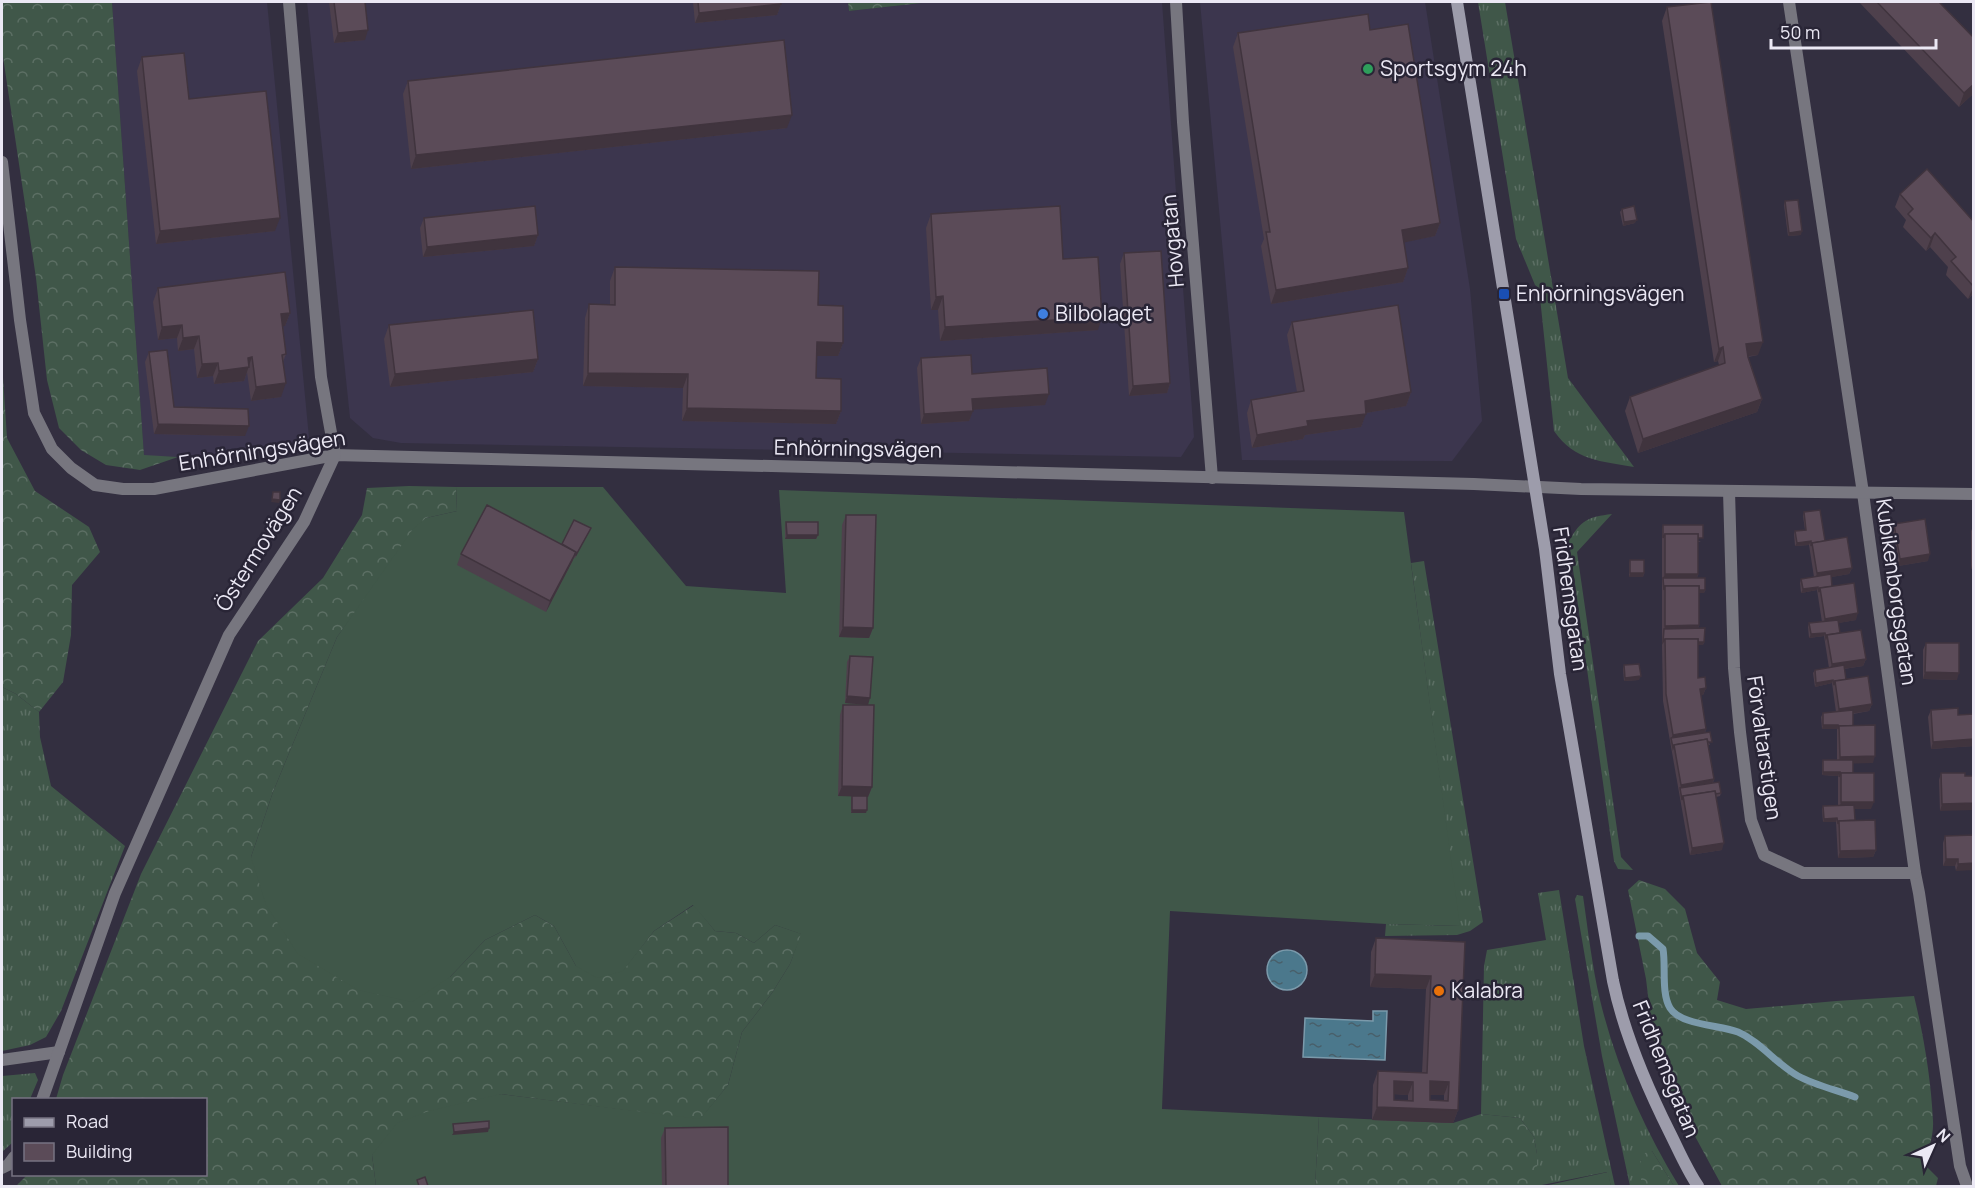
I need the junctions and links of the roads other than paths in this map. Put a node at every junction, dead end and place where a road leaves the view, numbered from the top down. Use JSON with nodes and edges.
{"nodes":[{"id":1,"x":289,"y":2,"type":"edge"},
{"id":2,"x":1176,"y":2,"type":"edge"},
{"id":3,"x":1457,"y":2,"type":"edge"},
{"id":4,"x":1789,"y":2,"type":"edge"},
{"id":5,"x":2,"y":162,"type":"edge"},
{"id":6,"x":335,"y":456,"type":"junction"},
{"id":7,"x":1212,"y":478,"type":"junction"},
{"id":8,"x":1534,"y":487,"type":"junction"},
{"id":9,"x":1730,"y":491,"type":"junction"},
{"id":10,"x":1863,"y":493,"type":"junction"},
{"id":11,"x":1974,"y":494,"type":"edge"},
{"id":12,"x":1915,"y":873,"type":"junction"},
{"id":13,"x":59,"y":1052,"type":"junction"},
{"id":14,"x":2,"y":1060,"type":"edge"},
{"id":15,"x":43,"y":1098,"type":"edge"},
{"id":16,"x":1698,"y":1186,"type":"edge"},
{"id":17,"x":1967,"y":1186,"type":"edge"}],
"edges":[{"from":1,"to":6,"type":"street"},
{"from":2,"to":7,"type":"street","name":"Hovgatan"},
{"from":3,"to":8,"type":"street","name":"Fridhemsgatan"},
{"from":4,"to":10,"type":"street","name":"Kubikenborgsgatan"},
{"from":5,"to":6,"type":"street","name":"Enhörningsvägen"},
{"from":6,"to":7,"type":"street","name":"Enhörningsvägen"},
{"from":6,"to":13,"type":"street","name":"Östermovägen"},
{"from":7,"to":8,"type":"street","name":"Enhörningsvägen"},
{"from":8,"to":9,"type":"street","name":"Enhörningsvägen"},
{"from":8,"to":16,"type":"street","name":"Fridhemsgatan"},
{"from":9,"to":10,"type":"street","name":"Enhörningsvägen"},
{"from":9,"to":12,"type":"street","name":"Förvaltarstigen"},
{"from":10,"to":11,"type":"street","name":"Enhörningsvägen"},
{"from":10,"to":12,"type":"street","name":"Kubikenborgsgatan"},
{"from":12,"to":17,"type":"street","name":"Kubikenborgsgatan"},
{"from":13,"to":14,"type":"street"},
{"from":13,"to":15,"type":"street","name":"Östermovägen"}]}
